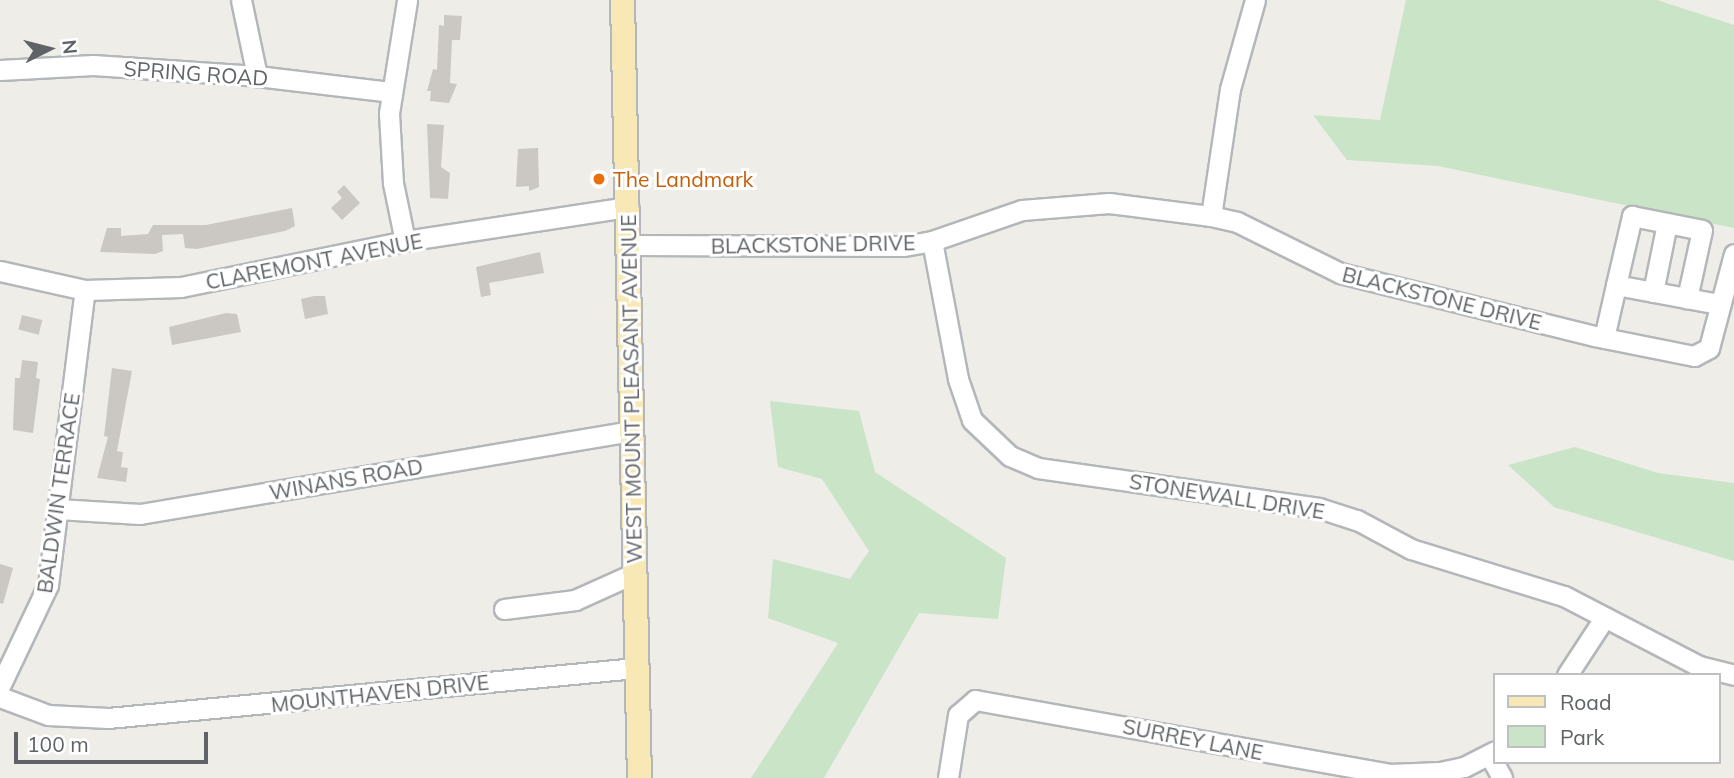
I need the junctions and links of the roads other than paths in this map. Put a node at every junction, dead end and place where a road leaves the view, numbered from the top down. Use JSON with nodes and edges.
{"nodes":[{"id":1,"x":241,"y":0,"type":"edge"},
{"id":2,"x":407,"y":0,"type":"edge"},
{"id":3,"x":622,"y":0,"type":"edge"},
{"id":4,"x":1248,"y":2,"type":"edge"},
{"id":5,"x":0,"y":70,"type":"edge"},
{"id":6,"x":257,"y":76,"type":"junction"},
{"id":7,"x":392,"y":92,"type":"junction"},
{"id":8,"x":628,"y":207,"type":"junction"},
{"id":9,"x":1212,"y":216,"type":"junction"},
{"id":10,"x":1667,"y":223,"type":"junction"},
{"id":11,"x":405,"y":241,"type":"junction"},
{"id":12,"x":932,"y":241,"type":"junction"},
{"id":13,"x":629,"y":245,"type":"junction"},
{"id":14,"x":1734,"y":254,"type":"edge"},
{"id":15,"x":0,"y":271,"type":"edge"},
{"id":16,"x":1616,"y":285,"type":"junction"},
{"id":17,"x":85,"y":290,"type":"junction"},
{"id":18,"x":1653,"y":292,"type":"junction"},
{"id":19,"x":1687,"y":298,"type":"junction"},
{"id":20,"x":1719,"y":304,"type":"junction"},
{"id":21,"x":1604,"y":338,"type":"junction"},
{"id":22,"x":632,"y":431,"type":"junction"},
{"id":23,"x":58,"y":509,"type":"junction"},
{"id":24,"x":635,"y":573,"type":"junction"},
{"id":25,"x":504,"y":609,"type":"dead end"},
{"id":26,"x":1605,"y":617,"type":"junction"},
{"id":27,"x":636,"y":668,"type":"junction"},
{"id":28,"x":1568,"y":673,"type":"edge"},
{"id":29,"x":1734,"y":675,"type":"edge"},
{"id":30,"x":0,"y":686,"type":"edge"},
{"id":31,"x":0,"y":697,"type":"edge"},
{"id":32,"x":1492,"y":754,"type":"edge"},
{"id":33,"x":639,"y":778,"type":"edge"},
{"id":34,"x":948,"y":778,"type":"edge"}],
"edges":[{"from":1,"to":6,"type":"street"},
{"from":2,"to":7,"type":"street"},
{"from":3,"to":8,"type":"main road","name":"WEST MOUNT PLEASANT AVENUE"},
{"from":4,"to":9,"type":"street"},
{"from":5,"to":6,"type":"street","name":"SPRING ROAD"},
{"from":6,"to":7,"type":"street","name":"SPRING ROAD"},
{"from":7,"to":11,"type":"street"},
{"from":8,"to":11,"type":"street","name":"CLAREMONT AVENUE"},
{"from":8,"to":13,"type":"main road","name":"WEST MOUNT PLEASANT AVENUE"},
{"from":9,"to":12,"type":"street","name":"BLACKSTONE DRIVE"},
{"from":9,"to":21,"type":"street","name":"BLACKSTONE DRIVE"},
{"from":10,"to":16,"type":"street"},
{"from":10,"to":18,"type":"street"},
{"from":10,"to":19,"type":"street"},
{"from":11,"to":17,"type":"street","name":"CLAREMONT AVENUE"},
{"from":12,"to":13,"type":"street","name":"BLACKSTONE DRIVE"},
{"from":12,"to":26,"type":"street","name":"STONEWALL DRIVE"},
{"from":13,"to":22,"type":"main road","name":"WEST MOUNT PLEASANT AVENUE"},
{"from":14,"to":20,"type":"street","name":"BLACKSTONE DRIVE"},
{"from":15,"to":17,"type":"street","name":"CLAREMONT AVENUE"},
{"from":16,"to":18,"type":"street"},
{"from":16,"to":21,"type":"street"},
{"from":17,"to":23,"type":"street","name":"BALDWIN TERRACE"},
{"from":18,"to":19,"type":"street"},
{"from":19,"to":20,"type":"street"},
{"from":20,"to":21,"type":"street","name":"BLACKSTONE DRIVE"},
{"from":22,"to":23,"type":"street","name":"WINANS ROAD"},
{"from":22,"to":24,"type":"main road","name":"WEST MOUNT PLEASANT AVENUE"},
{"from":23,"to":30,"type":"street","name":"BALDWIN TERRACE"},
{"from":24,"to":25,"type":"street"},
{"from":24,"to":27,"type":"main road","name":"WEST MOUNT PLEASANT AVENUE"},
{"from":26,"to":28,"type":"street"},
{"from":26,"to":29,"type":"street","name":"STONEWALL DRIVE"},
{"from":27,"to":31,"type":"street","name":"MOUNTHAVEN DRIVE"},
{"from":27,"to":33,"type":"main road","name":"WEST MOUNT PLEASANT AVENUE"},
{"from":32,"to":34,"type":"street","name":"SURREY LANE"}]}
